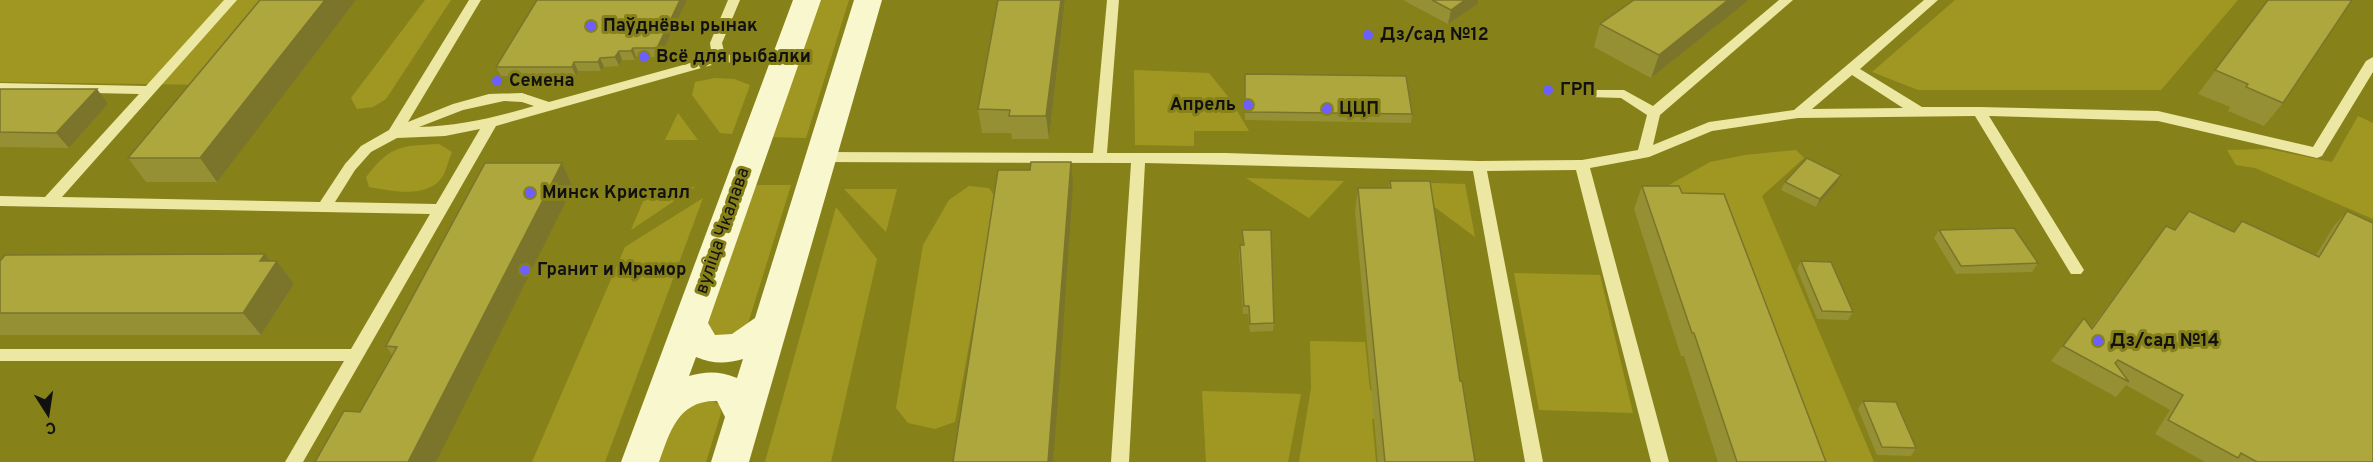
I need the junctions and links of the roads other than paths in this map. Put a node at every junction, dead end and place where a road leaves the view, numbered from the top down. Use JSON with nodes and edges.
{"nodes":[{"id":1,"x":231,"y":0,"type":"edge"},
{"id":2,"x":475,"y":0,"type":"edge"},
{"id":3,"x":734,"y":0,"type":"edge"},
{"id":4,"x":807,"y":0,"type":"edge"},
{"id":5,"x":868,"y":0,"type":"edge"},
{"id":6,"x":1113,"y":0,"type":"edge"},
{"id":7,"x":1786,"y":0,"type":"edge"},
{"id":8,"x":1932,"y":0,"type":"edge"},
{"id":9,"x":787,"y":55,"type":"junction"},
{"id":10,"x":719,"y":59,"type":"junction"},
{"id":11,"x":2373,"y":62,"type":"edge"},
{"id":12,"x":1851,"y":69,"type":"junction"},
{"id":13,"x":0,"y":87,"type":"edge"},
{"id":14,"x":150,"y":90,"type":"junction"},
{"id":15,"x":1588,"y":93,"type":"dead end"},
{"id":16,"x":549,"y":107,"type":"junction"},
{"id":17,"x":1979,"y":111,"type":"junction"},
{"id":18,"x":438,"y":112,"type":"junction"},
{"id":19,"x":1919,"y":112,"type":"junction"},
{"id":20,"x":1654,"y":113,"type":"junction"},
{"id":21,"x":1798,"y":114,"type":"junction"},
{"id":22,"x":491,"y":123,"type":"junction"},
{"id":23,"x":445,"y":131,"type":"junction"},
{"id":24,"x":394,"y":133,"type":"junction"},
{"id":25,"x":1644,"y":154,"type":"junction"},
{"id":26,"x":820,"y":157,"type":"junction"},
{"id":27,"x":1100,"y":158,"type":"junction"},
{"id":28,"x":1138,"y":158,"type":"junction"},
{"id":29,"x":1582,"y":165,"type":"junction"},
{"id":30,"x":1479,"y":166,"type":"junction"},
{"id":31,"x":0,"y":201,"type":"edge"},
{"id":32,"x":49,"y":202,"type":"junction"},
{"id":33,"x":325,"y":206,"type":"junction"},
{"id":34,"x":440,"y":209,"type":"junction"},
{"id":35,"x":2076,"y":270,"type":"dead end"},
{"id":36,"x":690,"y":323,"type":"junction"},
{"id":37,"x":770,"y":326,"type":"junction"},
{"id":38,"x":0,"y":354,"type":"edge"},
{"id":39,"x":357,"y":355,"type":"junction"},
{"id":40,"x":743,"y":416,"type":"junction"},
{"id":41,"x":656,"y":417,"type":"junction"},
{"id":42,"x":294,"y":462,"type":"edge"},
{"id":43,"x":640,"y":462,"type":"edge"},
{"id":44,"x":730,"y":462,"type":"edge"},
{"id":45,"x":1120,"y":462,"type":"edge"},
{"id":46,"x":1534,"y":462,"type":"edge"},
{"id":47,"x":1660,"y":462,"type":"edge"}],
"edges":[{"from":1,"to":14,"type":"lane"},
{"from":2,"to":24,"type":"lane"},
{"from":3,"to":10,"type":"lane"},
{"from":4,"to":9,"type":"main road","name":"вуліца Чкалава"},
{"from":5,"to":26,"type":"main road"},
{"from":6,"to":27,"type":"lane"},
{"from":7,"to":20,"type":"lane"},
{"from":8,"to":12,"type":"lane"},
{"from":9,"to":10,"type":"lane"},
{"from":9,"to":36,"type":"main road","name":"вуліца Чкалава"},
{"from":10,"to":16,"type":"lane"},
{"from":11,"to":17,"type":"lane"},
{"from":12,"to":19,"type":"lane"},
{"from":12,"to":21,"type":"lane"},
{"from":13,"to":14,"type":"lane"},
{"from":14,"to":32,"type":"lane"},
{"from":15,"to":20,"type":"lane"},
{"from":16,"to":18,"type":"lane"},
{"from":16,"to":22,"type":"lane"},
{"from":17,"to":19,"type":"lane"},
{"from":17,"to":35,"type":"lane"},
{"from":18,"to":23,"type":"lane"},
{"from":18,"to":24,"type":"lane"},
{"from":19,"to":21,"type":"lane"},
{"from":20,"to":25,"type":"lane"},
{"from":21,"to":25,"type":"lane"},
{"from":22,"to":23,"type":"lane"},
{"from":22,"to":34,"type":"lane"},
{"from":23,"to":24,"type":"lane"},
{"from":24,"to":33,"type":"lane"},
{"from":25,"to":29,"type":"lane"},
{"from":26,"to":27,"type":"lane"},
{"from":26,"to":37,"type":"main road"},
{"from":27,"to":28,"type":"lane"},
{"from":28,"to":30,"type":"lane"},
{"from":28,"to":45,"type":"lane"},
{"from":29,"to":30,"type":"lane"},
{"from":29,"to":47,"type":"lane"},
{"from":30,"to":46,"type":"lane"},
{"from":31,"to":32,"type":"lane"},
{"from":32,"to":33,"type":"lane"},
{"from":33,"to":34,"type":"lane"},
{"from":34,"to":39,"type":"lane"},
{"from":36,"to":37,"type":"main road"},
{"from":36,"to":41,"type":"main road","name":"вуліца Чкалава"},
{"from":37,"to":40,"type":"main road"},
{"from":38,"to":39,"type":"lane"},
{"from":39,"to":42,"type":"lane"},
{"from":40,"to":41,"type":"main road"},
{"from":40,"to":44,"type":"main road"},
{"from":41,"to":43,"type":"main road","name":"вуліца Чкалава"}]}
